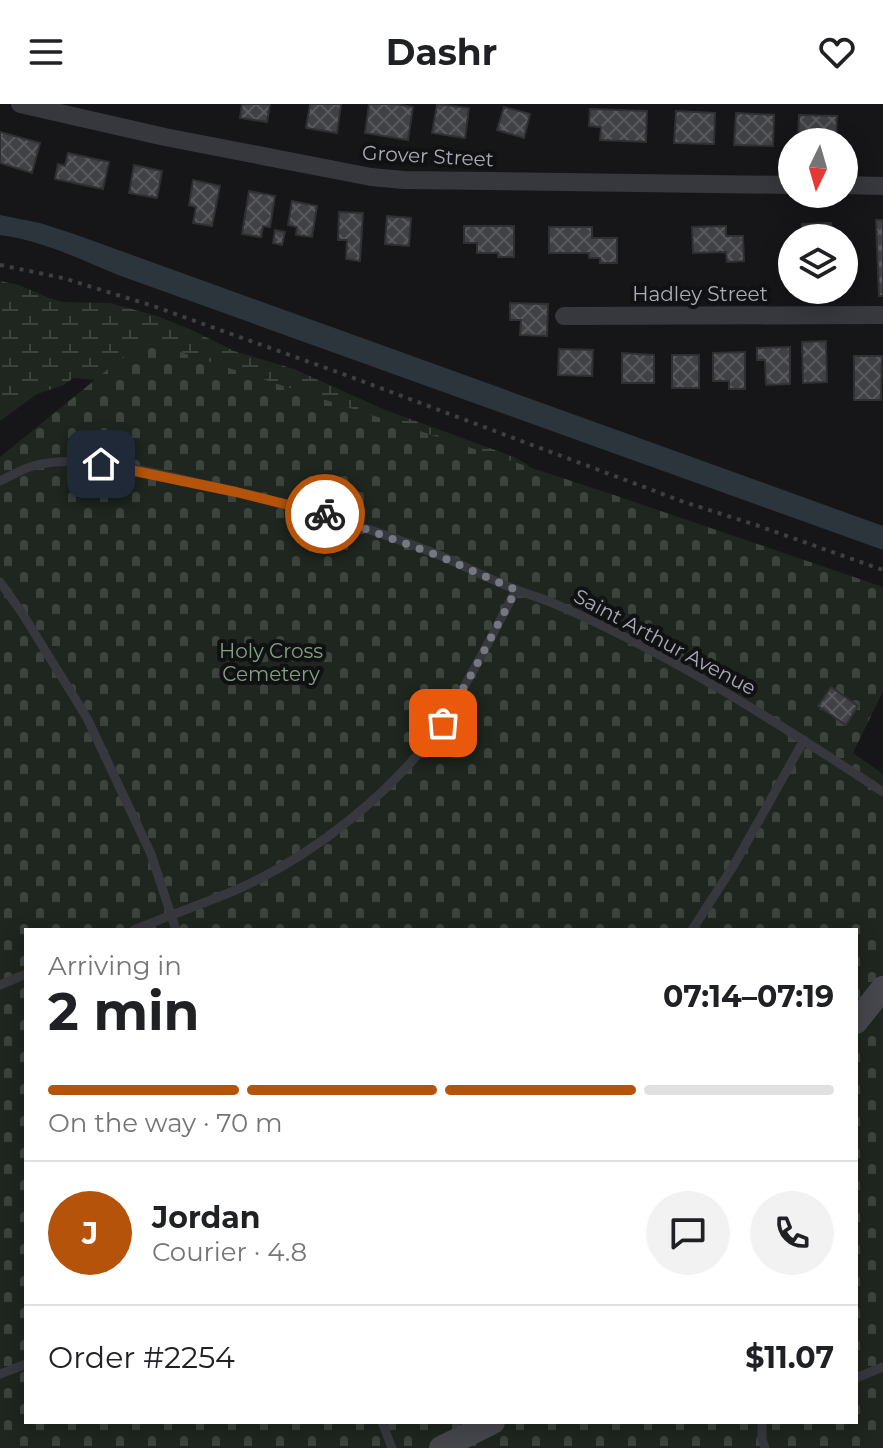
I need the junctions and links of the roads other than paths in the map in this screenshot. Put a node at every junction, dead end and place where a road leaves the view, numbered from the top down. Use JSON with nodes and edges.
{"nodes":[{"id":1,"x":20,"y":104,"type":"edge"},
{"id":2,"x":778,"y":185,"type":"edge"},
{"id":3,"x":858,"y":185,"type":"edge"},
{"id":4,"x":883,"y":186,"type":"edge"},
{"id":5,"x":883,"y":315,"type":"edge"},
{"id":6,"x":564,"y":316,"type":"dead end"},
{"id":7,"x":0,"y":481,"type":"edge"},
{"id":8,"x":0,"y":582,"type":"edge"},
{"id":9,"x":516,"y":590,"type":"junction"},
{"id":10,"x":804,"y":740,"type":"junction"},
{"id":11,"x":883,"y":792,"type":"edge"},
{"id":12,"x":170,"y":915,"type":"junction"},
{"id":13,"x":139,"y":928,"type":"edge"},
{"id":14,"x":175,"y":928,"type":"edge"},
{"id":15,"x":693,"y":928,"type":"edge"},
{"id":16,"x":24,"y":975,"type":"edge"},
{"id":17,"x":0,"y":985,"type":"edge"},
{"id":18,"x":883,"y":988,"type":"edge"},
{"id":19,"x":858,"y":1019,"type":"edge"},
{"id":20,"x":24,"y":1365,"type":"edge"},
{"id":21,"x":883,"y":1367,"type":"edge"},
{"id":22,"x":0,"y":1374,"type":"edge"},
{"id":23,"x":858,"y":1377,"type":"edge"},
{"id":24,"x":383,"y":1424,"type":"edge"},
{"id":25,"x":489,"y":1424,"type":"edge"},
{"id":26,"x":762,"y":1424,"type":"edge"},
{"id":27,"x":392,"y":1448,"type":"edge"},
{"id":28,"x":441,"y":1448,"type":"edge"},
{"id":29,"x":765,"y":1448,"type":"edge"}],
"edges":[{"from":1,"to":2,"type":"street","name":"Grover Street"},
{"from":3,"to":4,"type":"street"},
{"from":5,"to":6,"type":"street","name":"Hadley Street"},
{"from":7,"to":9,"type":"lane","name":"Saint Arthur Avenue"},
{"from":8,"to":12,"type":"lane"},
{"from":9,"to":10,"type":"lane","name":"Saint Arthur Avenue"},
{"from":9,"to":12,"type":"lane"},
{"from":10,"to":11,"type":"lane","name":"Saint Arthur Avenue"},
{"from":10,"to":15,"type":"lane"},
{"from":12,"to":13,"type":"lane"},
{"from":12,"to":14,"type":"lane"},
{"from":16,"to":17,"type":"lane"},
{"from":18,"to":19,"type":"main road"},
{"from":20,"to":22,"type":"lane"},
{"from":21,"to":23,"type":"lane"},
{"from":24,"to":27,"type":"lane"},
{"from":25,"to":28,"type":"main road"},
{"from":26,"to":29,"type":"lane"}]}
